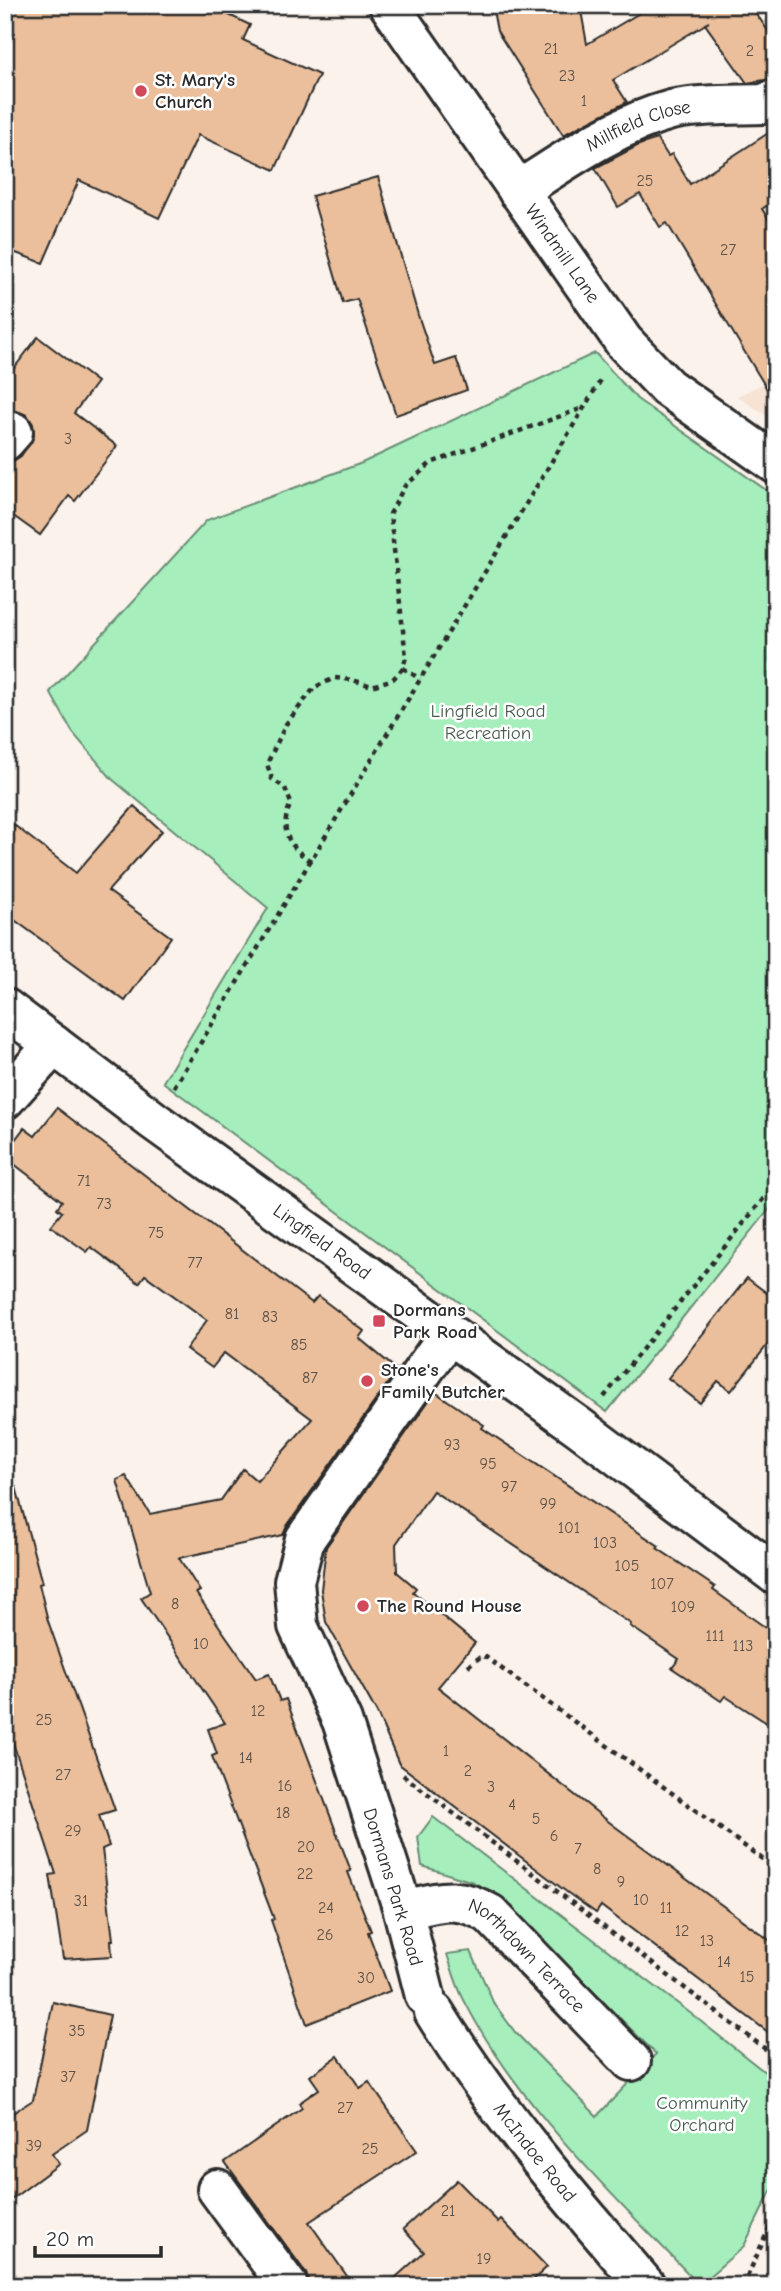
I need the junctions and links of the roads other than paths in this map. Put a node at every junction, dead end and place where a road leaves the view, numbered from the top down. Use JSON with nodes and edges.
{"nodes":[{"id":1,"x":389,"y":5,"type":"edge"},
{"id":2,"x":775,"y":101,"type":"edge"},
{"id":3,"x":518,"y":191,"type":"junction"},
{"id":4,"x":776,"y":464,"type":"edge"},
{"id":5,"x":5,"y":1008,"type":"edge"},
{"id":6,"x":54,"y":1045,"type":"junction"},
{"id":7,"x":5,"y":1099,"type":"edge"},
{"id":8,"x":449,"y":1334,"type":"junction"},
{"id":9,"x":776,"y":1575,"type":"edge"},
{"id":10,"x":402,"y":1910,"type":"junction"},
{"id":11,"x":430,"y":2004,"type":"joint"},
{"id":12,"x":631,"y":2061,"type":"dead end"},
{"id":13,"x":217,"y":2189,"type":"dead end"},
{"id":14,"x":288,"y":2286,"type":"edge"},
{"id":15,"x":646,"y":2286,"type":"edge"}],
"edges":[{"from":1,"to":3,"type":"street","name":"Windmill Lane"},
{"from":2,"to":3,"type":"street","name":"Millfield Close"},
{"from":3,"to":4,"type":"street","name":"Windmill Lane"},
{"from":5,"to":6,"type":"street","name":"Lingfield Road"},
{"from":6,"to":7,"type":"street"},
{"from":6,"to":8,"type":"street","name":"Lingfield Road"},
{"from":8,"to":9,"type":"street","name":"Lingfield Road"},
{"from":8,"to":10,"type":"street","name":"Dormans Park Road"},
{"from":10,"to":11,"type":"street","name":"Dormans Park Road"},
{"from":10,"to":12,"type":"street","name":"Northdown Terrace"},
{"from":11,"to":15,"type":"street","name":"McIndoe Road"},
{"from":13,"to":14,"type":"street"}]}
